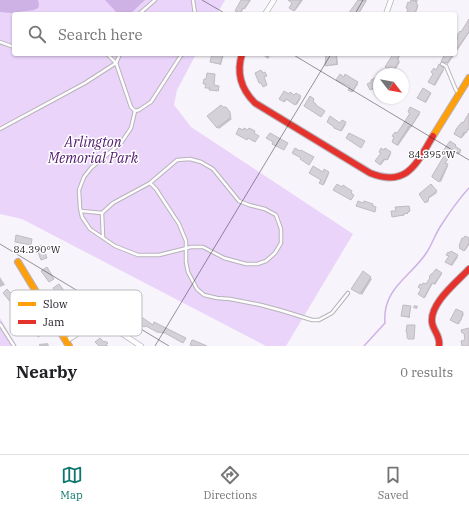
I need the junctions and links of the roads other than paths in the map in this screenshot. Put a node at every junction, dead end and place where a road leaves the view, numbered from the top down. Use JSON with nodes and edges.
{"nodes":[{"id":1,"x":155,"y":0,"type":"edge"},
{"id":2,"x":193,"y":0,"type":"edge"},
{"id":3,"x":274,"y":0,"type":"edge"},
{"id":4,"x":391,"y":0,"type":"edge"},
{"id":5,"x":142,"y":12,"type":"edge"},
{"id":6,"x":195,"y":12,"type":"edge"},
{"id":7,"x":266,"y":12,"type":"edge"},
{"id":8,"x":387,"y":12,"type":"edge"},
{"id":9,"x":0,"y":42,"type":"edge"},
{"id":10,"x":12,"y":46,"type":"edge"},
{"id":11,"x":109,"y":56,"type":"edge"},
{"id":12,"x":119,"y":56,"type":"edge"},
{"id":13,"x":181,"y":56,"type":"edge"},
{"id":14,"x":242,"y":56,"type":"edge"},
{"id":15,"x":116,"y":63,"type":"junction"},
{"id":16,"x":442,"y":64,"type":"dead end"},
{"id":17,"x":469,"y":78,"type":"edge"},
{"id":18,"x":459,"y":94,"type":"junction"},
{"id":19,"x":135,"y":111,"type":"junction"},
{"id":20,"x":0,"y":129,"type":"edge"},
{"id":21,"x":150,"y":183,"type":"junction"},
{"id":22,"x":81,"y":211,"type":"junction"},
{"id":23,"x":102,"y":213,"type":"junction"},
{"id":24,"x":103,"y":237,"type":"junction"},
{"id":25,"x":186,"y":248,"type":"junction"},
{"id":26,"x":18,"y":262,"type":"dead end"},
{"id":27,"x":469,"y":269,"type":"edge"},
{"id":28,"x":35,"y":290,"type":"edge"},
{"id":29,"x":348,"y":293,"type":"dead end"},
{"id":30,"x":0,"y":324,"type":"edge"},
{"id":31,"x":78,"y":336,"type":"edge"},
{"id":32,"x":124,"y":336,"type":"edge"},
{"id":33,"x":67,"y":344,"type":"edge"},
{"id":34,"x":13,"y":346,"type":"edge"},
{"id":35,"x":141,"y":346,"type":"edge"},
{"id":36,"x":439,"y":346,"type":"edge"}],
"edges":[{"from":1,"to":5,"type":"lane"},
{"from":2,"to":6,"type":"lane"},
{"from":3,"to":7,"type":"street"},
{"from":4,"to":8,"type":"street"},
{"from":9,"to":10,"type":"lane"},
{"from":11,"to":15,"type":"lane"},
{"from":12,"to":15,"type":"lane"},
{"from":13,"to":19,"type":"lane"},
{"from":14,"to":18,"type":"street"},
{"from":15,"to":19,"type":"lane"},
{"from":15,"to":20,"type":"lane"},
{"from":16,"to":18,"type":"lane"},
{"from":17,"to":18,"type":"street"},
{"from":19,"to":22,"type":"lane"},
{"from":21,"to":23,"type":"lane"},
{"from":21,"to":25,"type":"lane"},
{"from":21,"to":25,"type":"lane"},
{"from":22,"to":23,"type":"lane"},
{"from":22,"to":24,"type":"lane"},
{"from":23,"to":24,"type":"lane"},
{"from":24,"to":25,"type":"lane"},
{"from":25,"to":29,"type":"lane"},
{"from":26,"to":28,"type":"street"},
{"from":27,"to":36,"type":"street"},
{"from":30,"to":34,"type":"lane"},
{"from":31,"to":33,"type":"street"},
{"from":32,"to":35,"type":"street"}]}
